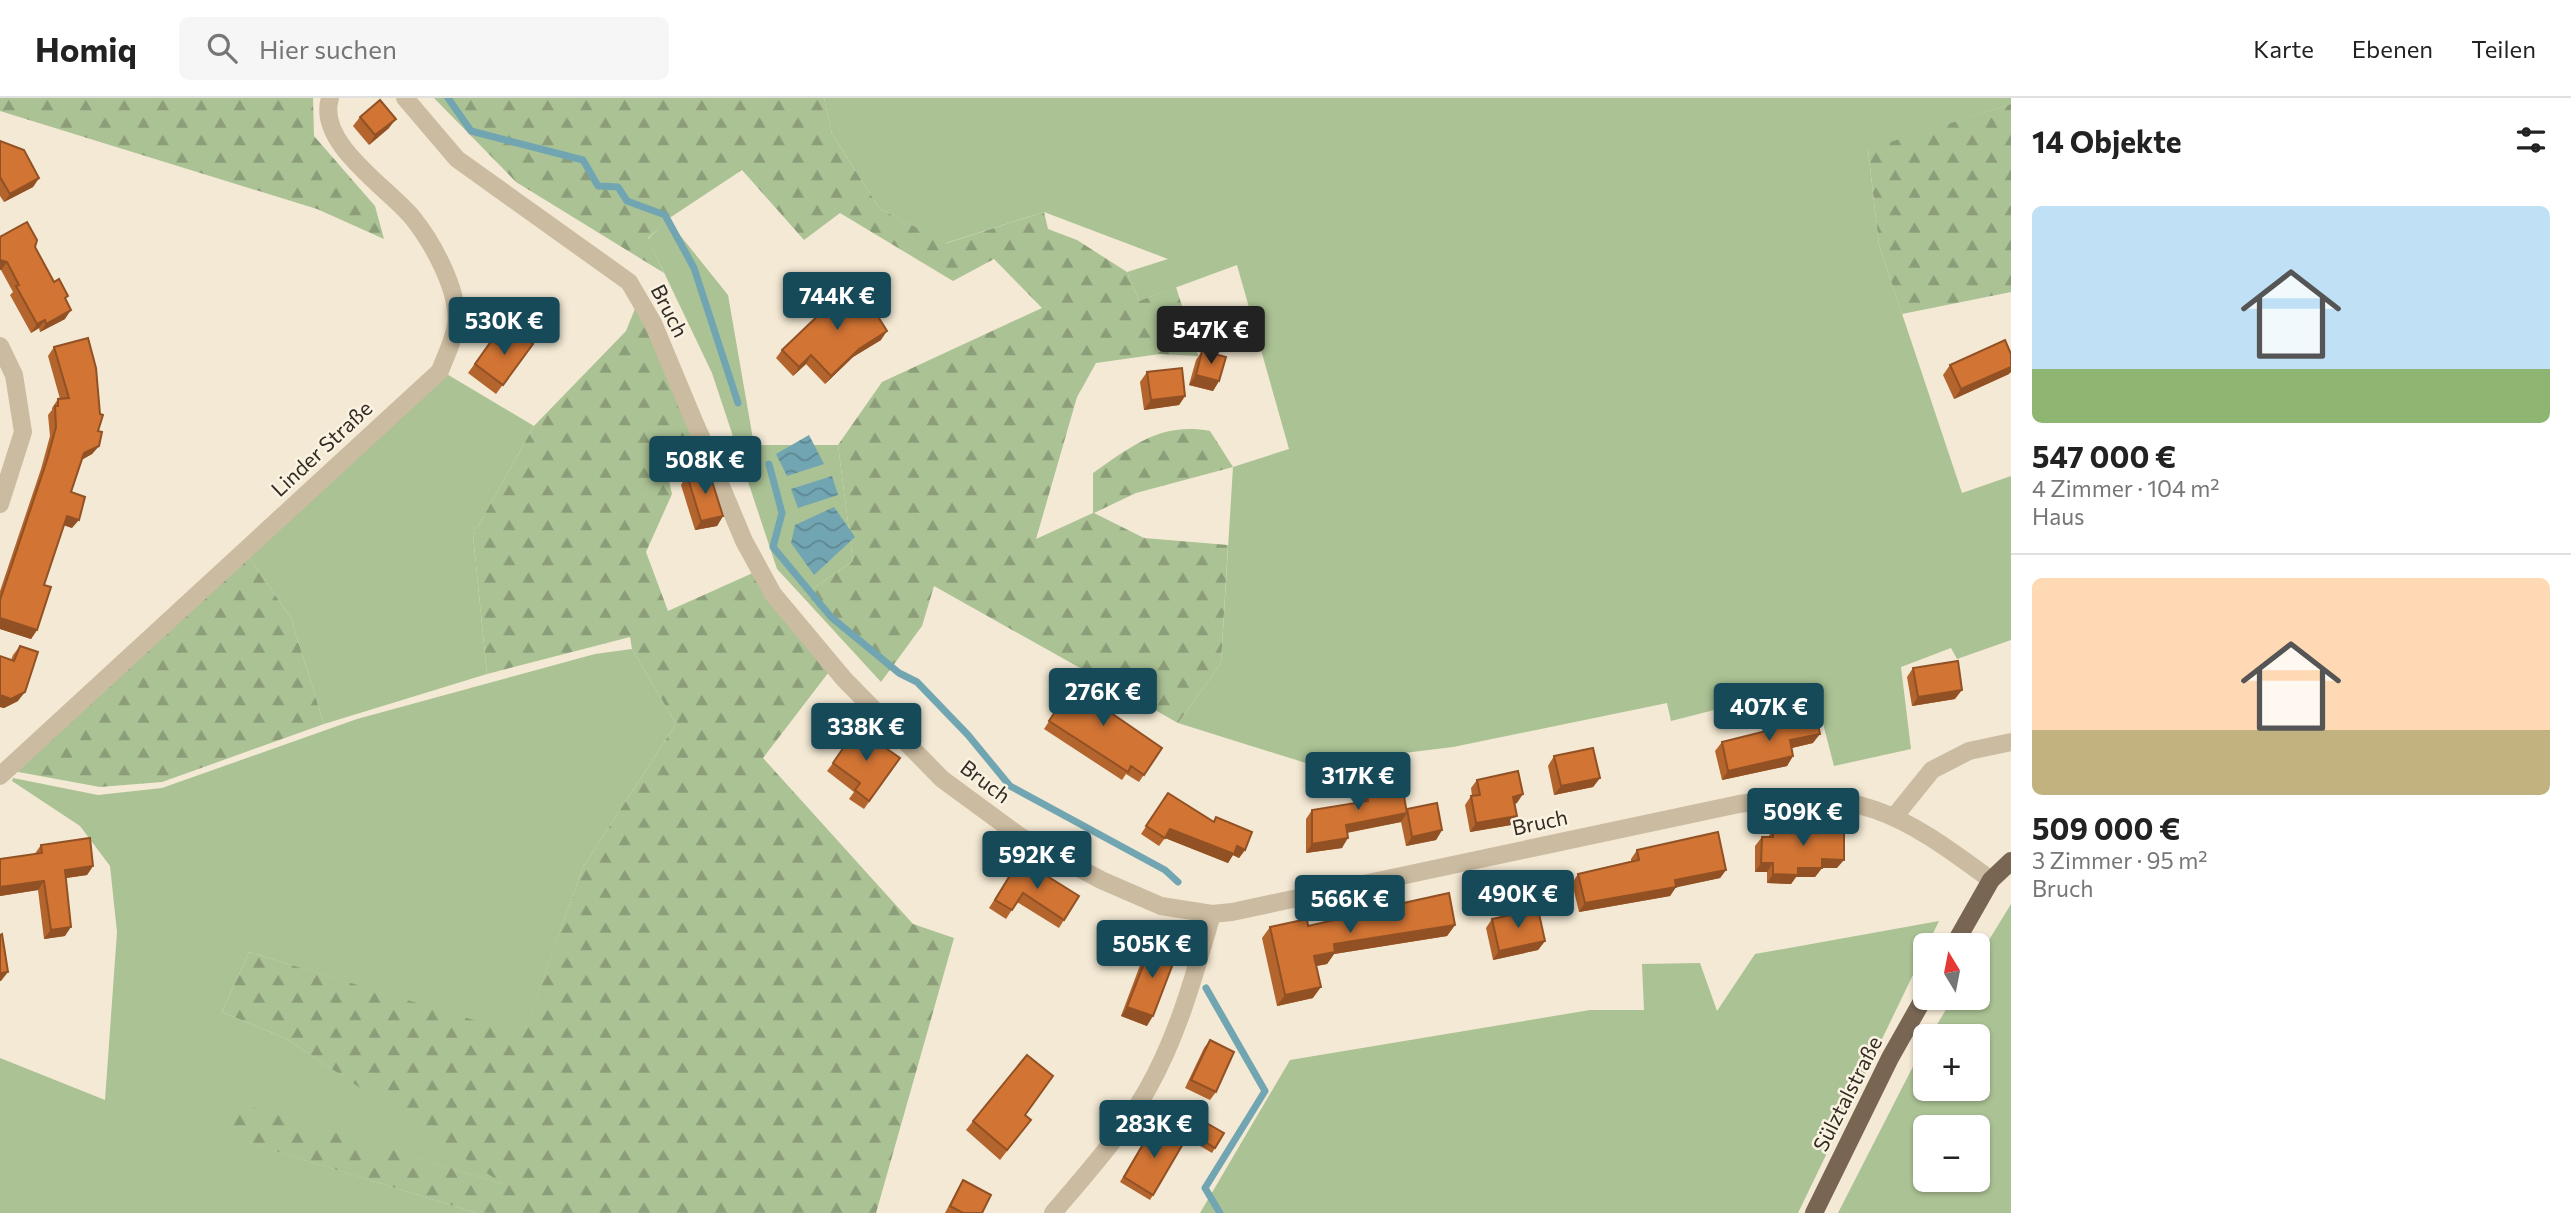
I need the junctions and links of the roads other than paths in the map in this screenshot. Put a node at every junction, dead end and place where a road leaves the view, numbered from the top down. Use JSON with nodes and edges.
{"nodes":[{"id":1,"x":331,"y":98,"type":"edge"},
{"id":2,"x":405,"y":98,"type":"edge"},
{"id":3,"x":0,"y":346,"type":"edge"},
{"id":4,"x":0,"y":504,"type":"edge"},
{"id":5,"x":2011,"y":741,"type":"edge"},
{"id":6,"x":0,"y":776,"type":"edge"},
{"id":7,"x":1894,"y":817,"type":"junction"},
{"id":8,"x":2011,"y":861,"type":"edge"},
{"id":9,"x":1991,"y":880,"type":"junction"},
{"id":10,"x":1212,"y":914,"type":"junction"},
{"id":11,"x":1961,"y":933,"type":"edge"},
{"id":12,"x":1917,"y":1010,"type":"edge"},
{"id":13,"x":1053,"y":1213,"type":"edge"},
{"id":14,"x":1814,"y":1213,"type":"edge"}],
"edges":[{"from":1,"to":6,"type":"street","name":"Linder Straße"},
{"from":2,"to":10,"type":"street","name":"Bruch"},
{"from":3,"to":4,"type":"street"},
{"from":5,"to":7,"type":"street"},
{"from":7,"to":9,"type":"street","name":"Bruch"},
{"from":7,"to":10,"type":"street","name":"Bruch"},
{"from":8,"to":9,"type":"main road"},
{"from":9,"to":11,"type":"main road"},
{"from":10,"to":13,"type":"street"},
{"from":12,"to":14,"type":"main road","name":"Sülztalstraße"}]}
